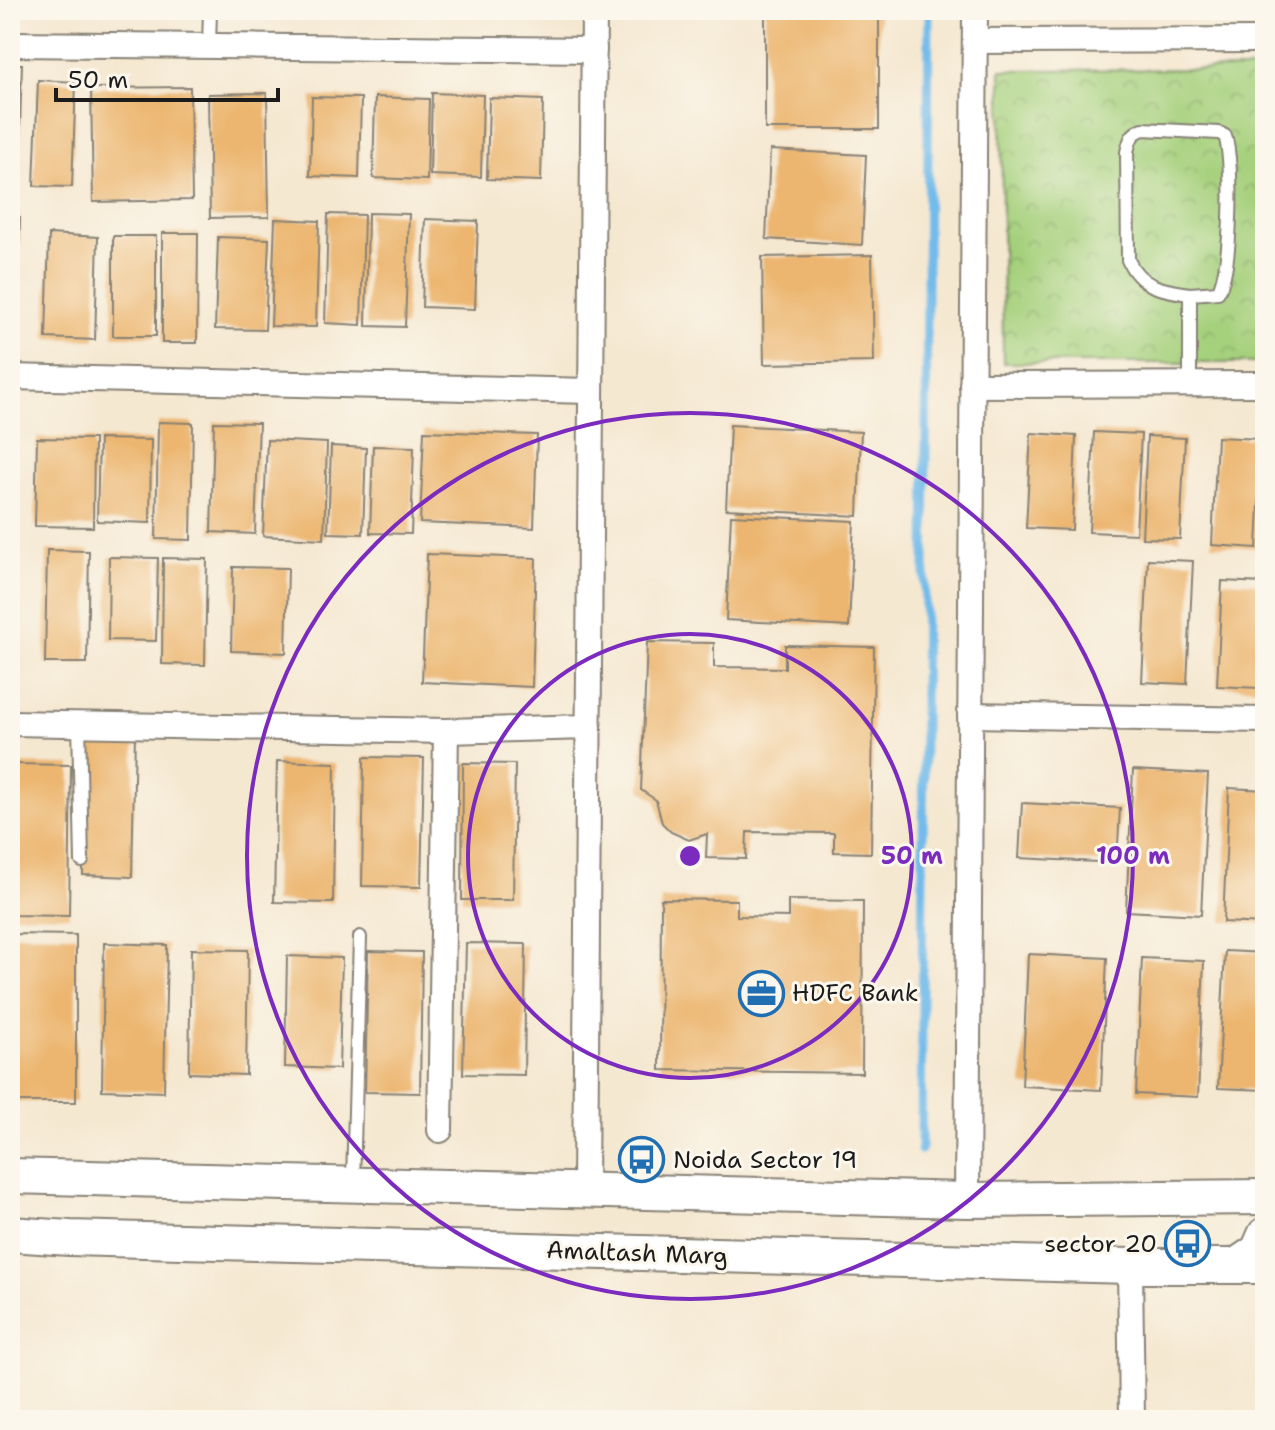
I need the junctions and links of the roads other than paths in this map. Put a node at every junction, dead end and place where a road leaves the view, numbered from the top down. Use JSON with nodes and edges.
{"nodes":[{"id":1,"x":210,"y":10,"type":"edge"},
{"id":2,"x":594,"y":10,"type":"edge"},
{"id":3,"x":975,"y":10,"type":"edge"},
{"id":4,"x":1265,"y":40,"type":"edge"},
{"id":5,"x":975,"y":41,"type":"junction"},
{"id":6,"x":10,"y":44,"type":"edge"},
{"id":7,"x":209,"y":46,"type":"junction"},
{"id":8,"x":594,"y":50,"type":"junction"},
{"id":9,"x":1190,"y":294,"type":"junction"},
{"id":10,"x":10,"y":377,"type":"edge"},
{"id":11,"x":1190,"y":384,"type":"junction"},
{"id":12,"x":1265,"y":384,"type":"edge"},
{"id":13,"x":972,"y":385,"type":"junction"},
{"id":14,"x":591,"y":391,"type":"junction"},
{"id":15,"x":970,"y":715,"type":"junction"},
{"id":16,"x":1265,"y":720,"type":"edge"},
{"id":17,"x":10,"y":723,"type":"edge"},
{"id":18,"x":79,"y":723,"type":"junction"},
{"id":19,"x":589,"y":727,"type":"junction"},
{"id":20,"x":446,"y":731,"type":"junction"},
{"id":21,"x":82,"y":861,"type":"dead end"},
{"id":22,"x":360,"y":937,"type":"dead end"},
{"id":23,"x":440,"y":1130,"type":"dead end"},
{"id":24,"x":10,"y":1176,"type":"edge"},
{"id":25,"x":353,"y":1184,"type":"junction"},
{"id":26,"x":585,"y":1190,"type":"junction"},
{"id":27,"x":1256,"y":1197,"type":"edge"},
{"id":28,"x":967,"y":1200,"type":"junction"},
{"id":29,"x":1265,"y":1227,"type":"edge"},
{"id":30,"x":10,"y":1234,"type":"edge"},
{"id":31,"x":1265,"y":1235,"type":"edge"},
{"id":32,"x":70,"y":1238,"type":"junction"},
{"id":33,"x":10,"y":1260,"type":"edge"},
{"id":34,"x":1130,"y":1266,"type":"junction"},
{"id":35,"x":1250,"y":1266,"type":"edge"},
{"id":36,"x":1132,"y":1420,"type":"edge"}],
"edges":[{"from":1,"to":7,"type":"lane"},
{"from":2,"to":8,"type":"street"},
{"from":3,"to":5,"type":"street"},
{"from":4,"to":5,"type":"street"},
{"from":5,"to":13,"type":"street"},
{"from":6,"to":7,"type":"street"},
{"from":7,"to":8,"type":"street"},
{"from":8,"to":14,"type":"street"},
{"from":9,"to":9,"type":"lane"},
{"from":9,"to":11,"type":"lane"},
{"from":10,"to":14,"type":"street"},
{"from":11,"to":12,"type":"street"},
{"from":11,"to":13,"type":"street"},
{"from":13,"to":15,"type":"street"},
{"from":14,"to":19,"type":"street"},
{"from":15,"to":16,"type":"street"},
{"from":15,"to":28,"type":"street"},
{"from":17,"to":18,"type":"street"},
{"from":18,"to":20,"type":"street"},
{"from":18,"to":21,"type":"lane"},
{"from":19,"to":20,"type":"street"},
{"from":19,"to":26,"type":"street"},
{"from":20,"to":23,"type":"street"},
{"from":22,"to":25,"type":"lane"},
{"from":24,"to":25,"type":"main road"},
{"from":25,"to":26,"type":"main road"},
{"from":26,"to":28,"type":"main road"},
{"from":27,"to":28,"type":"main road"},
{"from":27,"to":29,"type":"main road"},
{"from":30,"to":32,"type":"main road","name":"Amaltash Marg"},
{"from":31,"to":35,"type":"main road"},
{"from":32,"to":33,"type":"main road"},
{"from":32,"to":34,"type":"main road","name":"Amaltash Marg"},
{"from":34,"to":35,"type":"main road","name":"Amaltash Marg"},
{"from":34,"to":36,"type":"street"}]}
